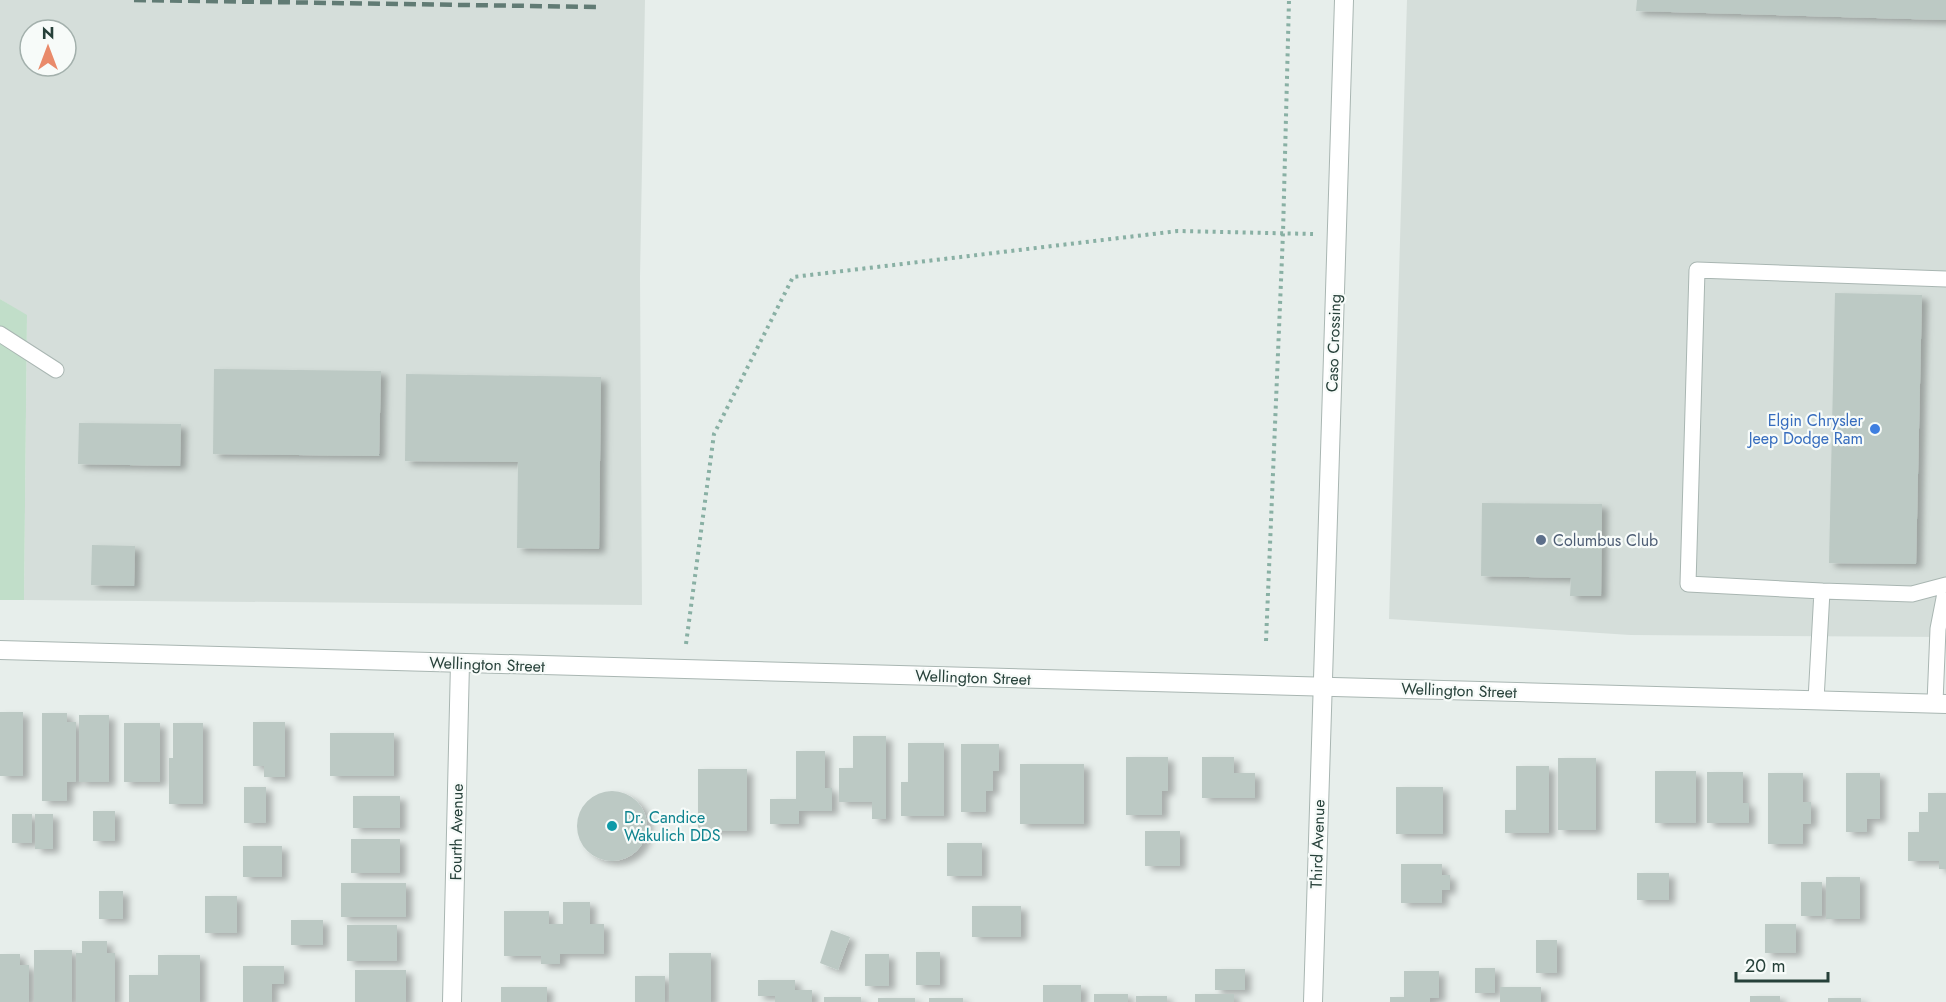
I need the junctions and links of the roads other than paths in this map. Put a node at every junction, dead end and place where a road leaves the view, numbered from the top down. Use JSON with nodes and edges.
{"nodes":[{"id":1,"x":1344,"y":0,"type":"edge"},
{"id":2,"x":1946,"y":279,"type":"edge"},
{"id":3,"x":0,"y":334,"type":"edge"},
{"id":4,"x":56,"y":370,"type":"dead end"},
{"id":5,"x":1946,"y":586,"type":"edge"},
{"id":6,"x":1822,"y":591,"type":"junction"},
{"id":7,"x":0,"y":650,"type":"edge"},
{"id":8,"x":460,"y":663,"type":"junction"},
{"id":9,"x":1321,"y":686,"type":"junction"},
{"id":10,"x":1816,"y":700,"type":"junction"},
{"id":11,"x":1940,"y":703,"type":"edge"},
{"id":12,"x":452,"y":1002,"type":"edge"},
{"id":13,"x":1312,"y":1002,"type":"edge"}],
"edges":[{"from":1,"to":9,"type":"street","name":"Caso Crossing"},
{"from":2,"to":6,"type":"lane"},
{"from":3,"to":4,"type":"lane"},
{"from":5,"to":6,"type":"lane"},
{"from":5,"to":11,"type":"lane"},
{"from":6,"to":10,"type":"lane"},
{"from":7,"to":8,"type":"street","name":"Wellington Street"},
{"from":8,"to":9,"type":"street","name":"Wellington Street"},
{"from":8,"to":12,"type":"street","name":"Fourth Avenue"},
{"from":9,"to":10,"type":"street","name":"Wellington Street"},
{"from":9,"to":13,"type":"street","name":"Third Avenue"},
{"from":10,"to":11,"type":"street","name":"Wellington Street"}]}
